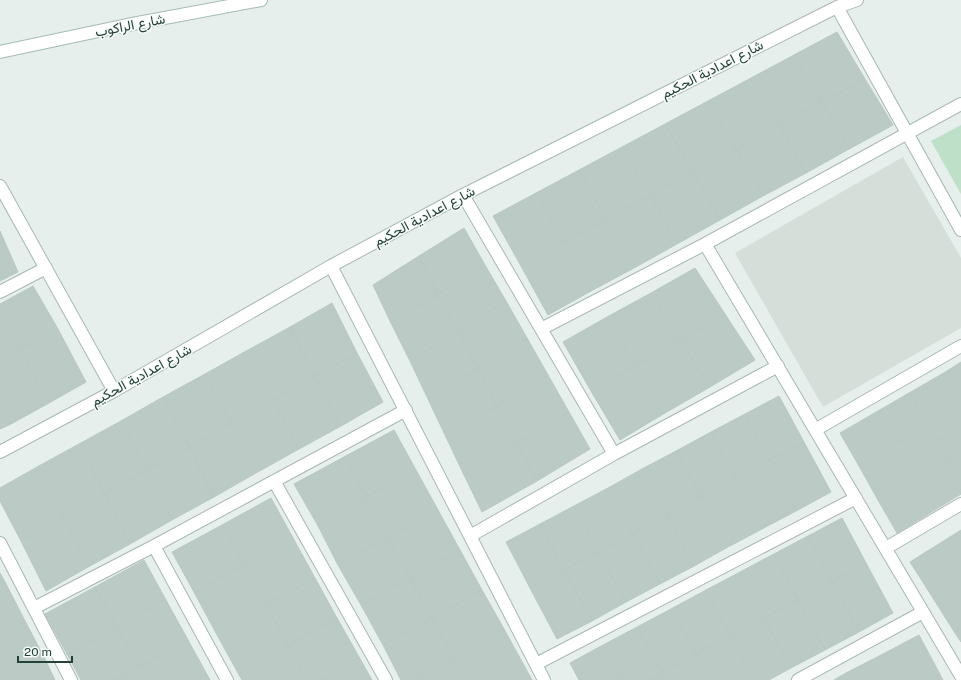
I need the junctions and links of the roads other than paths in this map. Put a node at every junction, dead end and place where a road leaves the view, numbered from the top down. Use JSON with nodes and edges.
{"nodes":[{"id":1,"x":261,"y":0,"type":"edge"},
{"id":2,"x":857,"y":0,"type":"edge"},
{"id":3,"x":836,"y":6,"type":"junction"},
{"id":4,"x":0,"y":52,"type":"edge"},
{"id":5,"x":961,"y":104,"type":"edge"},
{"id":6,"x":907,"y":133,"type":"junction"},
{"id":7,"x":0,"y":186,"type":"edge"},
{"id":8,"x":463,"y":195,"type":"junction"},
{"id":9,"x":961,"y":230,"type":"edge"},
{"id":10,"x":705,"y":244,"type":"junction"},
{"id":11,"x":332,"y":266,"type":"junction"},
{"id":12,"x":46,"y":268,"type":"junction"},
{"id":13,"x":0,"y":292,"type":"edge"},
{"id":14,"x":541,"y":329,"type":"junction"},
{"id":15,"x":961,"y":346,"type":"edge"},
{"id":16,"x":778,"y":366,"type":"junction"},
{"id":17,"x":114,"y":391,"type":"junction"},
{"id":18,"x":406,"y":410,"type":"junction"},
{"id":19,"x":815,"y":430,"type":"junction"},
{"id":20,"x":0,"y":452,"type":"edge"},
{"id":21,"x":614,"y":454,"type":"junction"},
{"id":22,"x":274,"y":481,"type":"junction"},
{"id":23,"x":856,"y":498,"type":"junction"},
{"id":24,"x":961,"y":504,"type":"edge"},
{"id":25,"x":470,"y":536,"type":"junction"},
{"id":26,"x":0,"y":543,"type":"edge"},
{"id":27,"x":154,"y":546,"type":"junction"},
{"id":28,"x":886,"y":548,"type":"junction"},
{"id":29,"x":34,"y":608,"type":"junction"},
{"id":30,"x":924,"y":612,"type":"junction"},
{"id":31,"x":536,"y":664,"type":"junction"},
{"id":32,"x":961,"y":676,"type":"edge"},
{"id":33,"x":71,"y":680,"type":"edge"},
{"id":34,"x":227,"y":680,"type":"edge"},
{"id":35,"x":386,"y":680,"type":"edge"},
{"id":36,"x":544,"y":680,"type":"edge"},
{"id":37,"x":798,"y":680,"type":"edge"}],
"edges":[{"from":1,"to":4,"type":"street","name":"شارع الراكوب"},
{"from":2,"to":3,"type":"street","name":"شارع اعدادية الحكيم"},
{"from":3,"to":6,"type":"street"},
{"from":3,"to":8,"type":"street","name":"شارع اعدادية الحكيم"},
{"from":5,"to":6,"type":"street"},
{"from":6,"to":9,"type":"street"},
{"from":6,"to":10,"type":"street"},
{"from":7,"to":12,"type":"street"},
{"from":8,"to":11,"type":"street","name":"شارع اعدادية الحكيم"},
{"from":8,"to":14,"type":"street"},
{"from":10,"to":14,"type":"street"},
{"from":10,"to":16,"type":"street"},
{"from":11,"to":17,"type":"street","name":"شارع اعدادية الحكيم"},
{"from":11,"to":18,"type":"street"},
{"from":12,"to":13,"type":"street"},
{"from":12,"to":17,"type":"street"},
{"from":14,"to":21,"type":"street"},
{"from":15,"to":19,"type":"street"},
{"from":16,"to":19,"type":"street"},
{"from":16,"to":21,"type":"street"},
{"from":17,"to":20,"type":"street","name":"شارع اعدادية الحكيم"},
{"from":18,"to":22,"type":"street"},
{"from":18,"to":25,"type":"street"},
{"from":19,"to":23,"type":"street"},
{"from":21,"to":25,"type":"street"},
{"from":22,"to":27,"type":"street"},
{"from":22,"to":35,"type":"street"},
{"from":23,"to":28,"type":"street"},
{"from":23,"to":31,"type":"street"},
{"from":24,"to":28,"type":"street"},
{"from":25,"to":31,"type":"street"},
{"from":26,"to":29,"type":"street"},
{"from":27,"to":29,"type":"street"},
{"from":27,"to":34,"type":"street"},
{"from":28,"to":30,"type":"street"},
{"from":29,"to":33,"type":"street"},
{"from":30,"to":32,"type":"street"},
{"from":30,"to":37,"type":"street"},
{"from":31,"to":36,"type":"street"}]}
